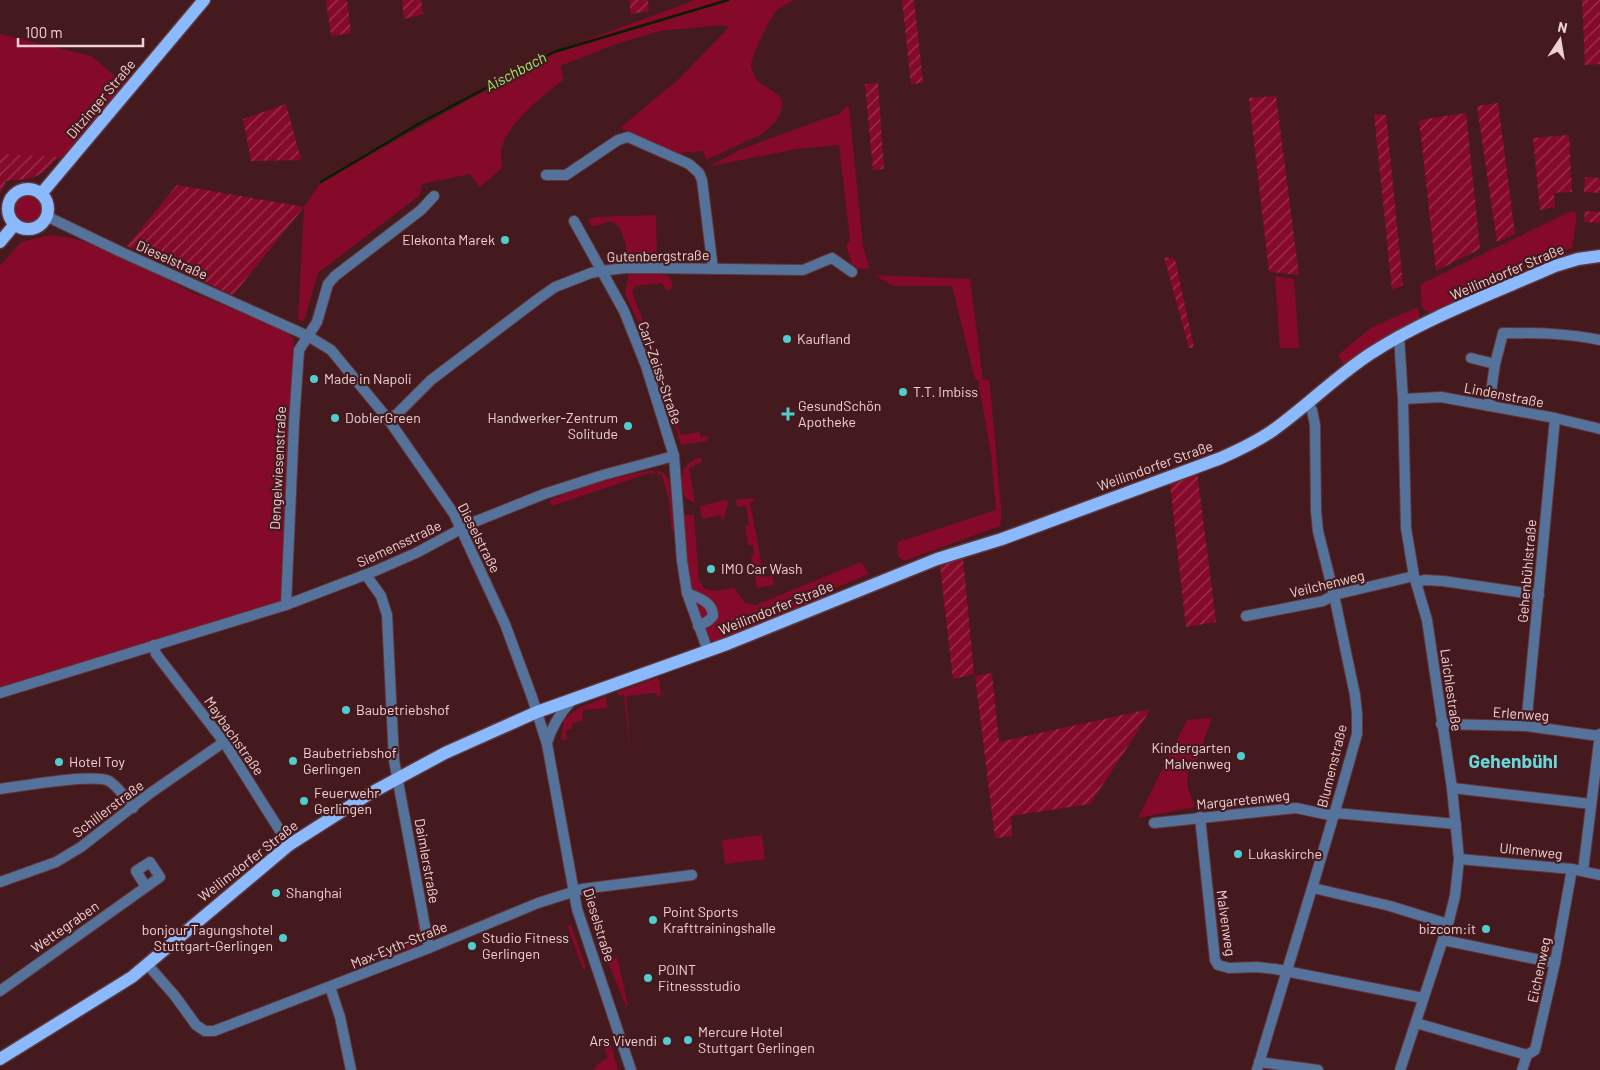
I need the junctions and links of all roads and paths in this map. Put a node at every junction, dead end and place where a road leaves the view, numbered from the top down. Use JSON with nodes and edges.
{"nodes":[{"id":1,"x":204,"y":0,"type":"edge"},
{"id":2,"x":546,"y":175,"type":"dead end"},
{"id":3,"x":41,"y":194,"type":"junction"},
{"id":4,"x":434,"y":196,"type":"dead end"},
{"id":5,"x":46,"y":216,"type":"junction"},
{"id":6,"x":574,"y":222,"type":"dead end"},
{"id":7,"x":15,"y":224,"type":"junction"},
{"id":8,"x":0,"y":242,"type":"edge"},
{"id":9,"x":1600,"y":256,"type":"edge"},
{"id":10,"x":713,"y":269,"type":"junction"},
{"id":11,"x":601,"y":271,"type":"junction"},
{"id":12,"x":852,"y":272,"type":"dead end"},
{"id":13,"x":308,"y":336,"type":"junction"},
{"id":14,"x":1398,"y":336,"type":"junction"},
{"id":15,"x":1600,"y":340,"type":"edge"},
{"id":16,"x":1471,"y":358,"type":"dead end"},
{"id":17,"x":1495,"y":364,"type":"junction"},
{"id":18,"x":1403,"y":399,"type":"junction"},
{"id":19,"x":1307,"y":404,"type":"junction"},
{"id":20,"x":1489,"y":406,"type":"junction"},
{"id":21,"x":1555,"y":418,"type":"junction"},
{"id":22,"x":388,"y":419,"type":"junction"},
{"id":23,"x":1600,"y":429,"type":"edge"},
{"id":24,"x":674,"y":456,"type":"junction"},
{"id":25,"x":461,"y":529,"type":"junction"},
{"id":26,"x":366,"y":575,"type":"junction"},
{"id":27,"x":1415,"y":579,"type":"junction"},
{"id":28,"x":687,"y":593,"type":"junction"},
{"id":29,"x":1334,"y":595,"type":"junction"},
{"id":30,"x":1539,"y":595,"type":"junction"},
{"id":31,"x":286,"y":605,"type":"junction"},
{"id":32,"x":1246,"y":616,"type":"dead end"},
{"id":33,"x":698,"y":626,"type":"junction"},
{"id":34,"x":154,"y":646,"type":"junction"},
{"id":35,"x":708,"y":651,"type":"junction"},
{"id":36,"x":0,"y":693,"type":"edge"},
{"id":37,"x":572,"y":700,"type":"junction"},
{"id":38,"x":537,"y":712,"type":"junction"},
{"id":39,"x":1441,"y":724,"type":"junction"},
{"id":40,"x":1526,"y":726,"type":"junction"},
{"id":41,"x":1600,"y":735,"type":"edge"},
{"id":42,"x":224,"y":742,"type":"junction"},
{"id":43,"x":547,"y":744,"type":"junction"},
{"id":44,"x":398,"y":778,"type":"junction"},
{"id":45,"x":1452,"y":788,"type":"junction"},
{"id":46,"x":0,"y":789,"type":"edge"},
{"id":47,"x":1591,"y":804,"type":"junction"},
{"id":48,"x":132,"y":808,"type":"junction"},
{"id":49,"x":1334,"y":815,"type":"junction"},
{"id":50,"x":1200,"y":817,"type":"junction"},
{"id":51,"x":1154,"y":823,"type":"dead end"},
{"id":52,"x":1456,"y":824,"type":"junction"},
{"id":53,"x":289,"y":845,"type":"junction"},
{"id":54,"x":1459,"y":859,"type":"junction"},
{"id":55,"x":1572,"y":869,"type":"junction"},
{"id":56,"x":1583,"y":871,"type":"junction"},
{"id":57,"x":692,"y":875,"type":"dead end"},
{"id":58,"x":1600,"y":875,"type":"edge"},
{"id":59,"x":0,"y":882,"type":"edge"},
{"id":60,"x":146,"y":886,"type":"dead end"},
{"id":61,"x":1313,"y":888,"type":"junction"},
{"id":62,"x":573,"y":892,"type":"junction"},
{"id":63,"x":1448,"y":924,"type":"junction"},
{"id":64,"x":1443,"y":940,"type":"junction"},
{"id":65,"x":429,"y":948,"type":"junction"},
{"id":66,"x":1555,"y":963,"type":"junction"},
{"id":67,"x":147,"y":964,"type":"junction"},
{"id":68,"x":1285,"y":972,"type":"junction"},
{"id":69,"x":330,"y":987,"type":"junction"},
{"id":70,"x":0,"y":991,"type":"edge"},
{"id":71,"x":1424,"y":998,"type":"junction"},
{"id":72,"x":1416,"y":1023,"type":"junction"},
{"id":73,"x":1527,"y":1055,"type":"junction"},
{"id":74,"x":1,"y":1056,"type":"edge"},
{"id":75,"x":1258,"y":1066,"type":"edge"},
{"id":76,"x":351,"y":1070,"type":"edge"},
{"id":77,"x":631,"y":1070,"type":"edge"},
{"id":78,"x":1318,"y":1070,"type":"edge"},
{"id":79,"x":1400,"y":1070,"type":"edge"},
{"id":80,"x":1522,"y":1070,"type":"edge"}],
"edges":[{"from":1,"to":3,"type":"main road","name":"Ditzinger Straße"},
{"from":2,"to":10,"type":"street"},
{"from":3,"to":5,"type":"main road"},
{"from":3,"to":7,"type":"main road"},
{"from":4,"to":13,"type":"street"},
{"from":5,"to":7,"type":"main road"},
{"from":5,"to":13,"type":"street","name":"Dieselstraße"},
{"from":6,"to":11,"type":"street","name":"Carl-Zeiss-Straße"},
{"from":7,"to":8,"type":"main road"},
{"from":9,"to":14,"type":"main road","name":"Weilimdorfer Straße"},
{"from":10,"to":11,"type":"street","name":"Gutenbergstraße"},
{"from":10,"to":12,"type":"street","name":"Gutenbergstraße"},
{"from":11,"to":22,"type":"street","name":"Gutenbergstraße"},
{"from":11,"to":24,"type":"street","name":"Carl-Zeiss-Straße"},
{"from":13,"to":22,"type":"street","name":"Dieselstraße"},
{"from":13,"to":31,"type":"street","name":"Dengelwiesenstraße"},
{"from":14,"to":18,"type":"street","name":"Laichlestraße"},
{"from":14,"to":19,"type":"main road","name":"Weilimdorfer Straße"},
{"from":15,"to":17,"type":"street"},
{"from":16,"to":17,"type":"street"},
{"from":17,"to":20,"type":"street"},
{"from":18,"to":20,"type":"street","name":"Lindenstraße"},
{"from":18,"to":27,"type":"street","name":"Laichlestraße"},
{"from":19,"to":29,"type":"street","name":"Blumenstraße"},
{"from":19,"to":35,"type":"main road","name":"Weilimdorfer Straße"},
{"from":20,"to":21,"type":"street","name":"Lindenstraße"},
{"from":21,"to":23,"type":"street","name":"Lindenstraße"},
{"from":21,"to":30,"type":"street","name":"Gehenbühlstraße"},
{"from":22,"to":25,"type":"street","name":"Dieselstraße"},
{"from":24,"to":25,"type":"street","name":"Siemensstraße"},
{"from":24,"to":28,"type":"street"},
{"from":25,"to":26,"type":"street","name":"Siemensstraße"},
{"from":25,"to":38,"type":"street","name":"Dieselstraße"},
{"from":26,"to":31,"type":"street","name":"Siemensstraße"},
{"from":26,"to":44,"type":"street","name":"Daimlerstraße"},
{"from":27,"to":29,"type":"street","name":"Veilchenweg"},
{"from":27,"to":30,"type":"street","name":"Veilchenweg"},
{"from":27,"to":39,"type":"street","name":"Laichlestraße"},
{"from":28,"to":33,"type":"street"},
{"from":28,"to":33,"type":"street"},
{"from":29,"to":32,"type":"street","name":"Veilchenweg"},
{"from":29,"to":49,"type":"street","name":"Blumenstraße"},
{"from":30,"to":40,"type":"street","name":"Gehenbühlstraße"},
{"from":31,"to":34,"type":"street","name":"Siemensstraße"},
{"from":33,"to":35,"type":"street"},
{"from":34,"to":36,"type":"street","name":"Siemensstraße"},
{"from":34,"to":42,"type":"street","name":"Maybachstraße"},
{"from":35,"to":37,"type":"main road","name":"Weilimdorfer Straße"},
{"from":37,"to":38,"type":"main road","name":"Weilimdorfer Straße"},
{"from":37,"to":43,"type":"street"},
{"from":38,"to":43,"type":"street","name":"Dieselstraße"},
{"from":38,"to":44,"type":"main road","name":"Weilimdorfer Straße"},
{"from":39,"to":40,"type":"street","name":"Erlenweg"},
{"from":39,"to":45,"type":"street","name":"Laichlestraße"},
{"from":40,"to":41,"type":"street","name":"Erlenweg"},
{"from":41,"to":47,"type":"street"},
{"from":42,"to":48,"type":"street","name":"Schillerstraße"},
{"from":42,"to":53,"type":"street","name":"Maybachstraße"},
{"from":43,"to":62,"type":"street","name":"Dieselstraße"},
{"from":44,"to":53,"type":"main road","name":"Weilimdorfer Straße"},
{"from":44,"to":65,"type":"street","name":"Daimlerstraße"},
{"from":45,"to":47,"type":"street"},
{"from":45,"to":52,"type":"street","name":"Laichlestraße"},
{"from":46,"to":48,"type":"street"},
{"from":47,"to":56,"type":"street"},
{"from":48,"to":59,"type":"street","name":"Schillerstraße"},
{"from":49,"to":50,"type":"street","name":"Margaretenweg"},
{"from":49,"to":52,"type":"street","name":"Margaretenweg"},
{"from":49,"to":61,"type":"street","name":"Blumenstraße"},
{"from":50,"to":51,"type":"street","name":"Margaretenweg"},
{"from":50,"to":68,"type":"street","name":"Malvenweg"},
{"from":52,"to":54,"type":"street","name":"Laichlestraße"},
{"from":53,"to":67,"type":"main road","name":"Weilimdorfer Straße"},
{"from":54,"to":55,"type":"street","name":"Ulmenweg"},
{"from":54,"to":63,"type":"street","name":"Laichlestraße"},
{"from":55,"to":56,"type":"street","name":"Ulmenweg"},
{"from":55,"to":66,"type":"street","name":"Eichenweg"},
{"from":56,"to":58,"type":"street","name":"Ulmenweg"},
{"from":57,"to":62,"type":"street","name":"Max-Eyth-Straße"},
{"from":60,"to":70,"type":"street","name":"Wettegraben"},
{"from":61,"to":63,"type":"street"},
{"from":61,"to":68,"type":"street","name":"Blumenstraße"},
{"from":62,"to":65,"type":"street","name":"Max-Eyth-Straße"},
{"from":62,"to":77,"type":"street","name":"Dieselstraße"},
{"from":63,"to":64,"type":"street","name":"Laichlestraße"},
{"from":64,"to":66,"type":"street"},
{"from":64,"to":71,"type":"street","name":"Laichlestraße"},
{"from":65,"to":69,"type":"street","name":"Max-Eyth-Straße"},
{"from":66,"to":73,"type":"street","name":"Eichenweg"},
{"from":67,"to":69,"type":"street","name":"Max-Eyth-Straße"},
{"from":67,"to":74,"type":"main road","name":"Weilimdorfer Straße"},
{"from":68,"to":71,"type":"street"},
{"from":68,"to":75,"type":"street","name":"Blumenstraße"},
{"from":69,"to":76,"type":"street"},
{"from":71,"to":72,"type":"street","name":"Laichlestraße"},
{"from":72,"to":73,"type":"street"},
{"from":72,"to":79,"type":"street","name":"Laichlestraße"},
{"from":73,"to":80,"type":"street","name":"Eichenweg"},
{"from":75,"to":78,"type":"street"}]}
